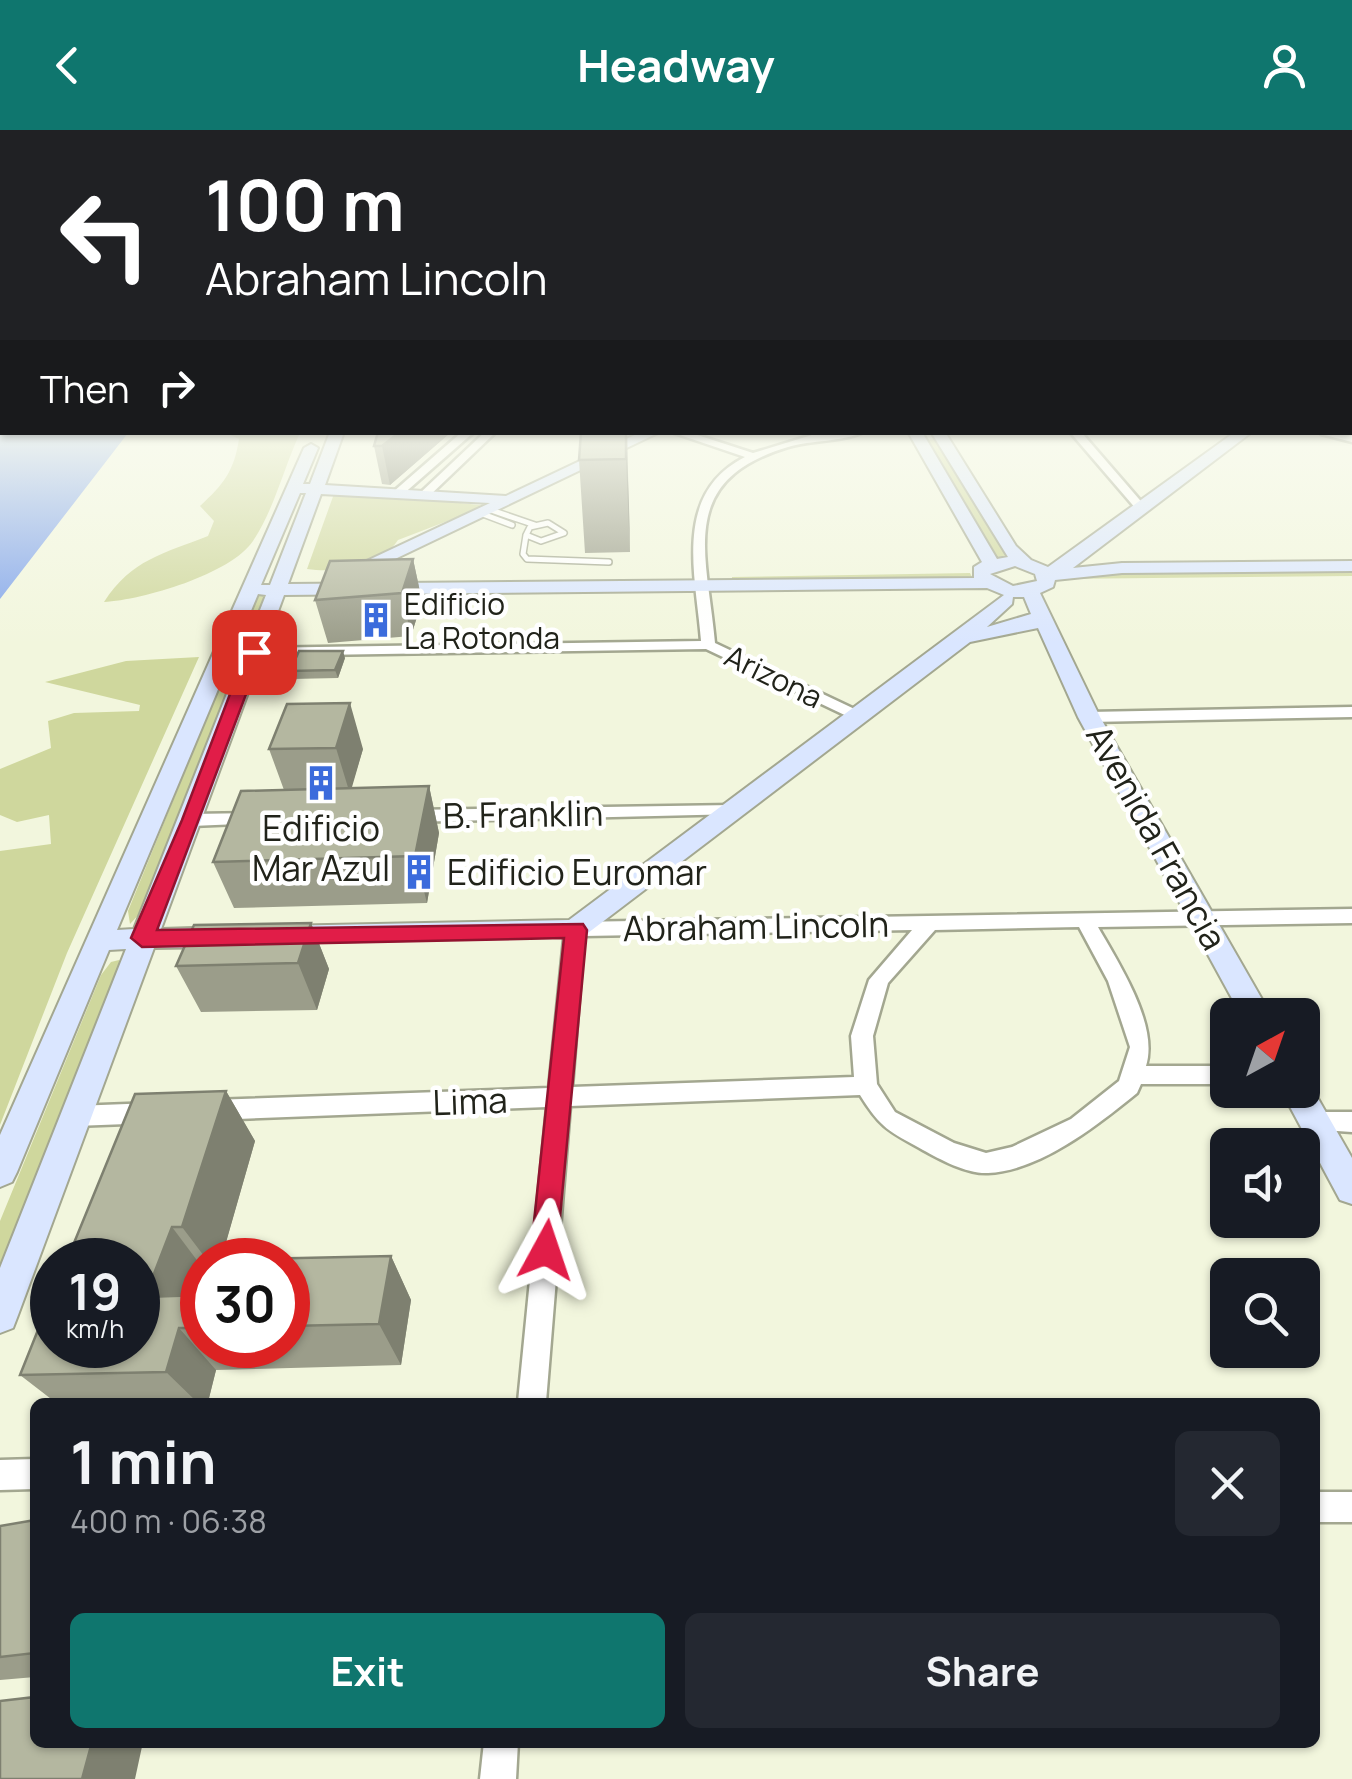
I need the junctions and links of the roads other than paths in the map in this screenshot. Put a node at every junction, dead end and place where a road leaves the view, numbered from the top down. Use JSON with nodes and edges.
{"nodes":[{"id":1,"x":304,"y":491,"type":"edge"},
{"id":2,"x":304,"y":491,"type":"edge"},
{"id":3,"x":350,"y":491,"type":"edge"},
{"id":4,"x":401,"y":491,"type":"edge"},
{"id":5,"x":428,"y":491,"type":"edge"},
{"id":6,"x":523,"y":491,"type":"edge"},
{"id":7,"x":712,"y":491,"type":"edge"},
{"id":8,"x":946,"y":491,"type":"edge"},
{"id":9,"x":974,"y":491,"type":"edge"},
{"id":10,"x":1126,"y":491,"type":"edge"},
{"id":11,"x":1165,"y":491,"type":"edge"},
{"id":12,"x":397,"y":494,"type":"junction"},
{"id":13,"x":423,"y":496,"type":"junction"},
{"id":14,"x":507,"y":498,"type":"junction"},
{"id":15,"x":1141,"y":508,"type":"junction"},
{"id":16,"x":484,"y":511,"type":"junction"},
{"id":17,"x":538,"y":524,"type":"junction"},
{"id":18,"x":526,"y":533,"type":"junction"},
{"id":19,"x":609,"y":562,"type":"dead end"},
{"id":20,"x":1352,"y":566,"type":"edge"},
{"id":21,"x":353,"y":574,"type":"junction"},
{"id":22,"x":1038,"y":576,"type":"junction"},
{"id":23,"x":704,"y":579,"type":"junction"},
{"id":24,"x":994,"y":580,"type":"junction"},
{"id":25,"x":1352,"y":580,"type":"edge"},
{"id":26,"x":272,"y":590,"type":"junction"},
{"id":27,"x":312,"y":590,"type":"junction"},
{"id":28,"x":1032,"y":621,"type":"junction"},
{"id":29,"x":964,"y":637,"type":"junction"},
{"id":30,"x":708,"y":644,"type":"junction"},
{"id":31,"x":254,"y":652,"type":"junction"},
{"id":32,"x":1352,"y":712,"type":"edge"},
{"id":33,"x":858,"y":716,"type":"junction"},
{"id":34,"x":1089,"y":717,"type":"junction"},
{"id":35,"x":734,"y":810,"type":"junction"},
{"id":36,"x":385,"y":816,"type":"edge"},
{"id":37,"x":269,"y":819,"type":"edge"},
{"id":38,"x":192,"y":820,"type":"junction"},
{"id":39,"x":1352,"y":916,"type":"edge"},
{"id":40,"x":1203,"y":919,"type":"junction"},
{"id":41,"x":1084,"y":920,"type":"junction"},
{"id":42,"x":930,"y":923,"type":"junction"},
{"id":43,"x":576,"y":930,"type":"junction"},
{"id":44,"x":142,"y":938,"type":"junction"},
{"id":45,"x":100,"y":940,"type":"junction"},
{"id":46,"x":1247,"y":998,"type":"edge"},
{"id":47,"x":1132,"y":1075,"type":"junction"},
{"id":48,"x":1210,"y":1075,"type":"edge"},
{"id":49,"x":866,"y":1086,"type":"junction"},
{"id":50,"x":560,"y":1097,"type":"junction"},
{"id":51,"x":1307,"y":1108,"type":"edge"},
{"id":52,"x":75,"y":1116,"type":"junction"},
{"id":53,"x":1315,"y":1122,"type":"junction"},
{"id":54,"x":1352,"y":1122,"type":"edge"},
{"id":55,"x":0,"y":1172,"type":"edge"},
{"id":56,"x":1352,"y":1189,"type":"edge"},
{"id":57,"x":0,"y":1315,"type":"edge"},
{"id":58,"x":532,"y":1398,"type":"edge"},
{"id":59,"x":0,"y":1474,"type":"edge"},
{"id":60,"x":30,"y":1474,"type":"edge"},
{"id":61,"x":1352,"y":1507,"type":"edge"},
{"id":62,"x":1320,"y":1508,"type":"edge"},
{"id":63,"x":501,"y":1748,"type":"edge"},
{"id":64,"x":498,"y":1779,"type":"edge"}],
"edges":[{"from":1,"to":26,"type":"street"},
{"from":2,"to":26,"type":"street"},
{"from":3,"to":12,"type":"street"},
{"from":4,"to":12,"type":"street"},
{"from":5,"to":13,"type":"street"},
{"from":6,"to":14,"type":"street"},
{"from":7,"to":23,"type":"street","name":"Arizona"},
{"from":8,"to":24,"type":"street","name":"Avenida Francia"},
{"from":9,"to":22,"type":"street","name":"Avenida Francia"},
{"from":10,"to":15,"type":"street"},
{"from":11,"to":15,"type":"street"},
{"from":12,"to":13,"type":"street"},
{"from":13,"to":14,"type":"street"},
{"from":14,"to":16,"type":"street"},
{"from":15,"to":22,"type":"street"},
{"from":16,"to":17,"type":"lane"},
{"from":16,"to":18,"type":"lane"},
{"from":16,"to":21,"type":"street"},
{"from":17,"to":18,"type":"lane"},
{"from":17,"to":18,"type":"lane"},
{"from":18,"to":19,"type":"lane"},
{"from":20,"to":22,"type":"street"},
{"from":21,"to":23,"type":"street"},
{"from":21,"to":26,"type":"street"},
{"from":21,"to":27,"type":"street"},
{"from":22,"to":24,"type":"street"},
{"from":22,"to":24,"type":"street"},
{"from":22,"to":25,"type":"street"},
{"from":22,"to":28,"type":"street","name":"Avenida Francia"},
{"from":23,"to":24,"type":"street"},
{"from":23,"to":27,"type":"street"},
{"from":23,"to":30,"type":"street","name":"Arizona"},
{"from":24,"to":28,"type":"street","name":"Avenida Francia"},
{"from":24,"to":29,"type":"street"},
{"from":26,"to":27,"type":"street"},
{"from":26,"to":31,"type":"street"},
{"from":26,"to":45,"type":"street"},
{"from":28,"to":29,"type":"street"},
{"from":28,"to":34,"type":"street","name":"Avenida Francia"},
{"from":29,"to":33,"type":"street"},
{"from":30,"to":31,"type":"street"},
{"from":30,"to":33,"type":"street","name":"Arizona"},
{"from":31,"to":38,"type":"street"},
{"from":32,"to":34,"type":"street"},
{"from":33,"to":35,"type":"street"},
{"from":34,"to":40,"type":"street","name":"Avenida Francia"},
{"from":35,"to":36,"type":"street","name":"B. Franklin"},
{"from":35,"to":43,"type":"street"},
{"from":37,"to":38,"type":"street"},
{"from":38,"to":44,"type":"street"},
{"from":39,"to":40,"type":"street","name":"Abraham Lincoln"},
{"from":40,"to":41,"type":"street","name":"Abraham Lincoln"},
{"from":40,"to":46,"type":"street","name":"Avenida Francia"},
{"from":41,"to":42,"type":"street","name":"Abraham Lincoln"},
{"from":41,"to":47,"type":"street"},
{"from":42,"to":43,"type":"street","name":"Abraham Lincoln"},
{"from":42,"to":49,"type":"street"},
{"from":43,"to":44,"type":"street","name":"Abraham Lincoln"},
{"from":43,"to":50,"type":"street"},
{"from":44,"to":45,"type":"street","name":"Abraham Lincoln"},
{"from":44,"to":52,"type":"street"},
{"from":45,"to":55,"type":"street"},
{"from":47,"to":48,"type":"street"},
{"from":47,"to":49,"type":"street"},
{"from":49,"to":50,"type":"street","name":"Lima"},
{"from":50,"to":52,"type":"street","name":"Lima"},
{"from":50,"to":58,"type":"street"},
{"from":51,"to":53,"type":"street"},
{"from":52,"to":57,"type":"street"},
{"from":53,"to":54,"type":"street"},
{"from":53,"to":56,"type":"street"},
{"from":59,"to":60,"type":"street"},
{"from":61,"to":62,"type":"street"},
{"from":63,"to":64,"type":"street"}]}
